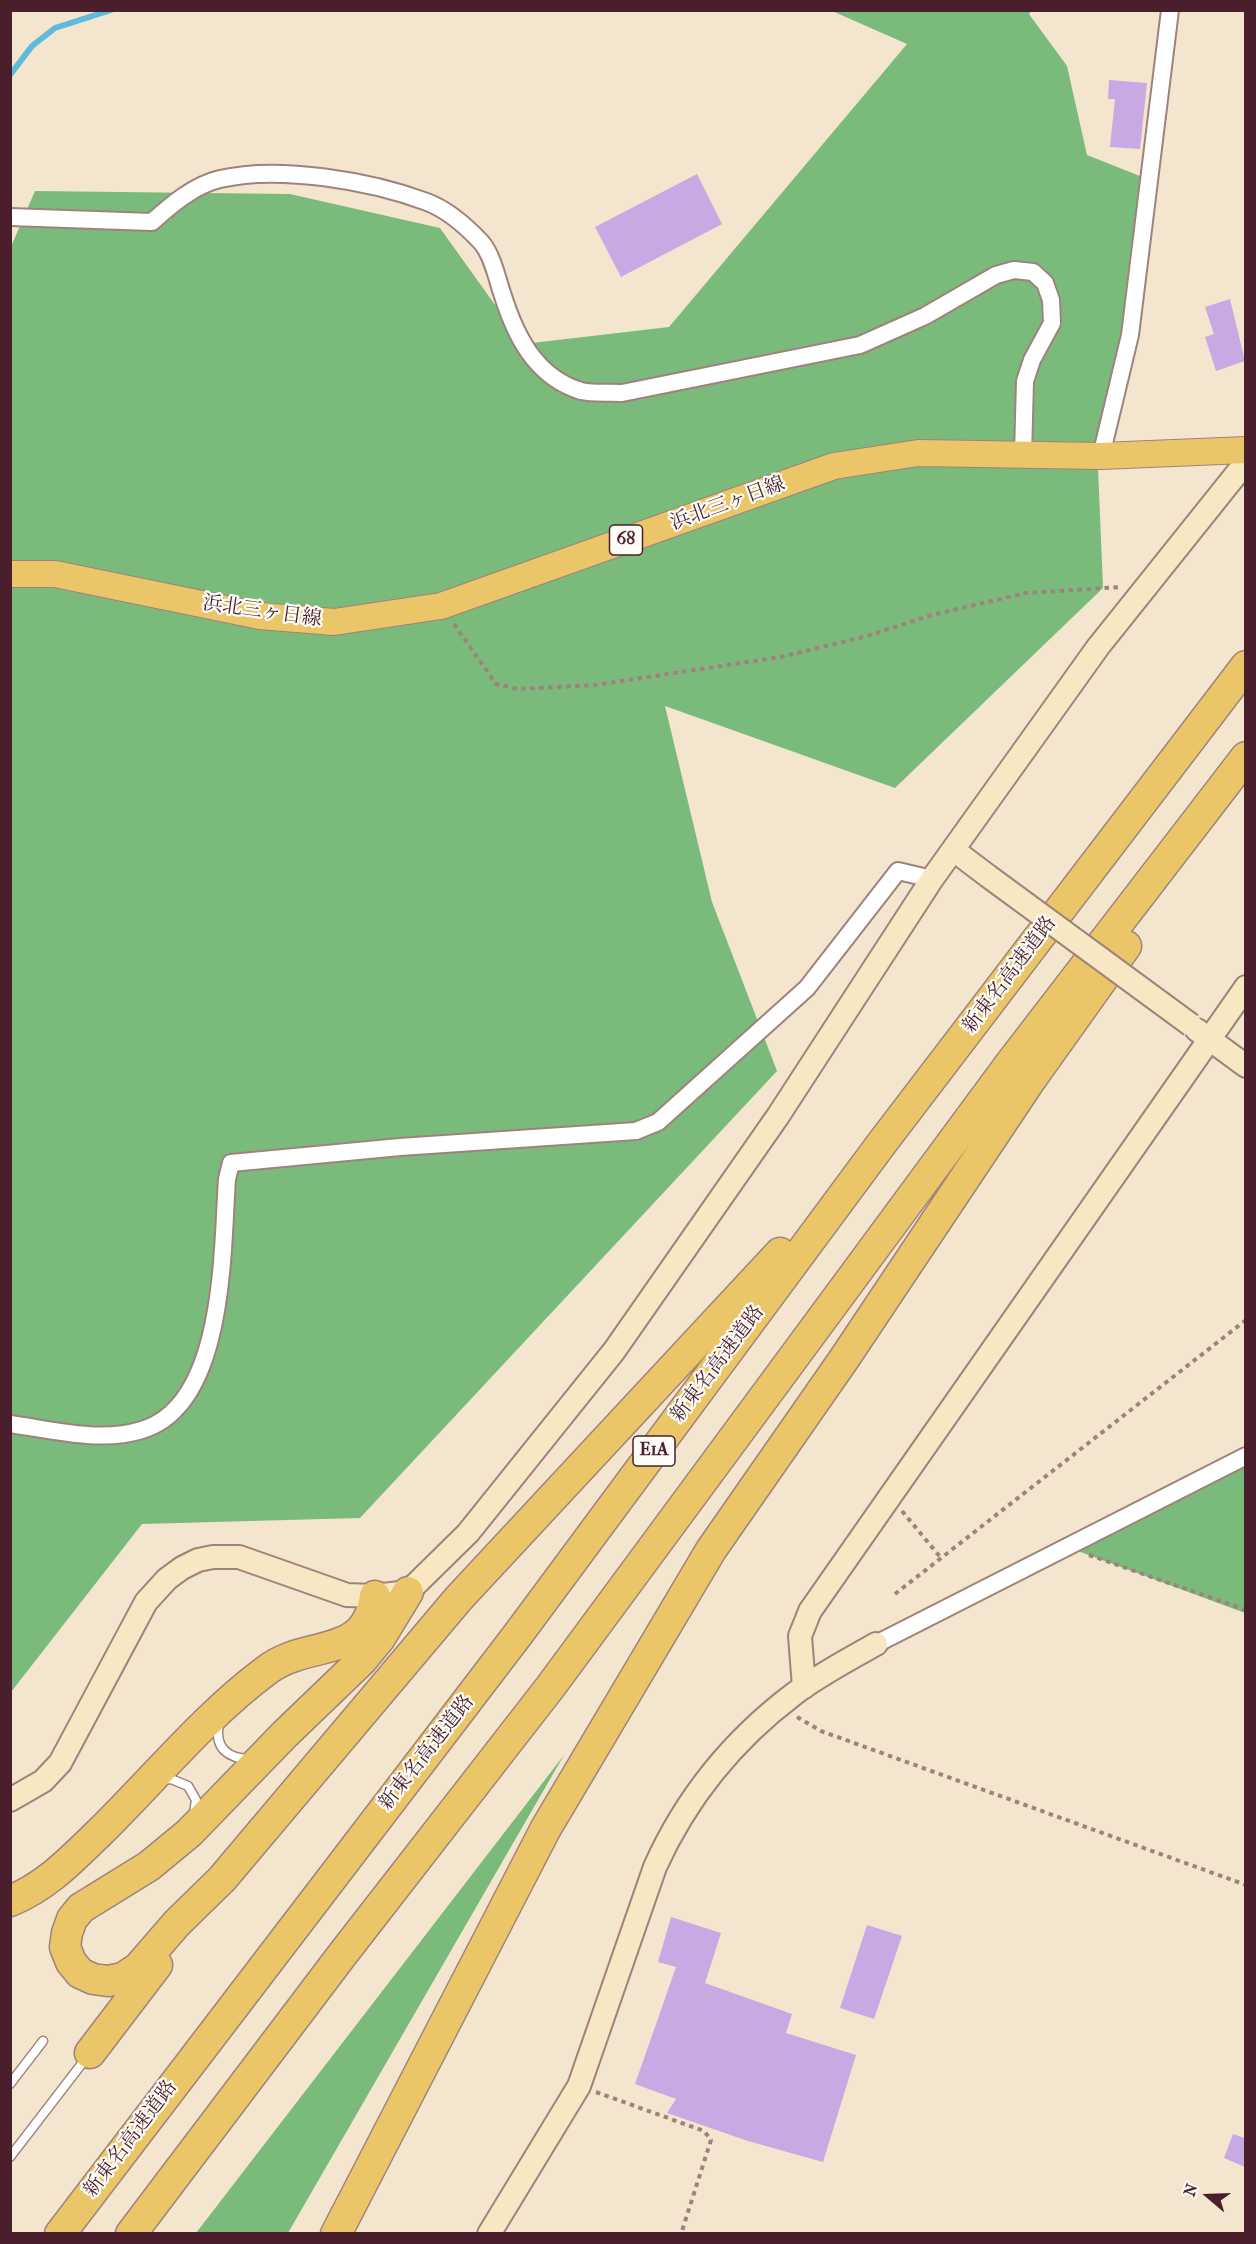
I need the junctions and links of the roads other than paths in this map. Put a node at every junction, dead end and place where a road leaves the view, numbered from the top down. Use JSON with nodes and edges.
{"nodes":[{"id":1,"x":1170,"y":10,"type":"edge"},
{"id":2,"x":10,"y":217,"type":"edge"},
{"id":3,"x":1245,"y":450,"type":"edge"},
{"id":4,"x":1023,"y":455,"type":"junction"},
{"id":5,"x":1101,"y":456,"type":"junction"},
{"id":6,"x":1245,"y":462,"type":"edge"},
{"id":7,"x":10,"y":574,"type":"edge"},
{"id":8,"x":1245,"y":666,"type":"edge"},
{"id":9,"x":1245,"y":757,"type":"edge"},
{"id":10,"x":1245,"y":777,"type":"edge"},
{"id":11,"x":955,"y":851,"type":"junction"},
{"id":12,"x":932,"y":879,"type":"junction"},
{"id":13,"x":1245,"y":987,"type":"edge"},
{"id":14,"x":1200,"y":1032,"type":"junction"},
{"id":15,"x":1245,"y":1066,"type":"edge"},
{"id":16,"x":882,"y":1143,"type":"junction"},
{"id":17,"x":10,"y":1424,"type":"edge"},
{"id":18,"x":1245,"y":1456,"type":"edge"},
{"id":19,"x":408,"y":1592,"type":"junction"},
{"id":20,"x":375,"y":1596,"type":"junction"},
{"id":21,"x":876,"y":1644,"type":"joint"},
{"id":22,"x":804,"y":1687,"type":"junction"},
{"id":23,"x":224,"y":1707,"type":"junction"},
{"id":24,"x":264,"y":1756,"type":"junction"},
{"id":25,"x":149,"y":1784,"type":"junction"},
{"id":26,"x":10,"y":1800,"type":"edge"},
{"id":27,"x":189,"y":1833,"type":"junction"},
{"id":28,"x":222,"y":1879,"type":"junction"},
{"id":29,"x":10,"y":1901,"type":"edge"},
{"id":30,"x":43,"y":2041,"type":"dead end"},
{"id":31,"x":90,"y":2053,"type":"joint"},
{"id":32,"x":10,"y":2084,"type":"edge"},
{"id":33,"x":10,"y":2157,"type":"edge"},
{"id":34,"x":60,"y":2234,"type":"edge"},
{"id":35,"x":131,"y":2234,"type":"edge"},
{"id":36,"x":336,"y":2234,"type":"edge"},
{"id":37,"x":489,"y":2234,"type":"edge"}],
"edges":[{"from":1,"to":5,"type":"street"},
{"from":2,"to":4,"type":"street"},
{"from":3,"to":5,"type":"main road","name":"浜北三ヶ日線","number":"68"},
{"from":4,"to":5,"type":"main road","name":"浜北三ヶ日線","number":"68"},
{"from":4,"to":7,"type":"main road","name":"浜北三ヶ日線","number":"68"},
{"from":6,"to":11,"type":"street"},
{"from":8,"to":16,"type":"highway","name":"新東名高速道路","number":"E1A"},
{"from":9,"to":35,"type":"highway"},
{"from":10,"to":36,"type":"highway"},
{"from":11,"to":12,"type":"street"},
{"from":11,"to":14,"type":"street","bridge":true},
{"from":12,"to":17,"type":"street"},
{"from":12,"to":19,"type":"street"},
{"from":13,"to":14,"type":"street"},
{"from":14,"to":15,"type":"street"},
{"from":14,"to":22,"type":"street"},
{"from":16,"to":28,"type":"highway"},
{"from":16,"to":34,"type":"highway","name":"新東名高速道路","number":"E1A"},
{"from":18,"to":21,"type":"street"},
{"from":19,"to":20,"type":"street"},
{"from":19,"to":24,"type":"highway"},
{"from":20,"to":23,"type":"highway"},
{"from":20,"to":26,"type":"street"},
{"from":21,"to":22,"type":"street"},
{"from":22,"to":37,"type":"street"},
{"from":23,"to":24,"type":"lane"},
{"from":23,"to":25,"type":"highway"},
{"from":24,"to":27,"type":"highway"},
{"from":25,"to":27,"type":"lane"},
{"from":25,"to":29,"type":"highway"},
{"from":27,"to":28,"type":"highway"},
{"from":28,"to":31,"type":"highway"},
{"from":30,"to":32,"type":"lane"},
{"from":31,"to":33,"type":"lane"}]}
